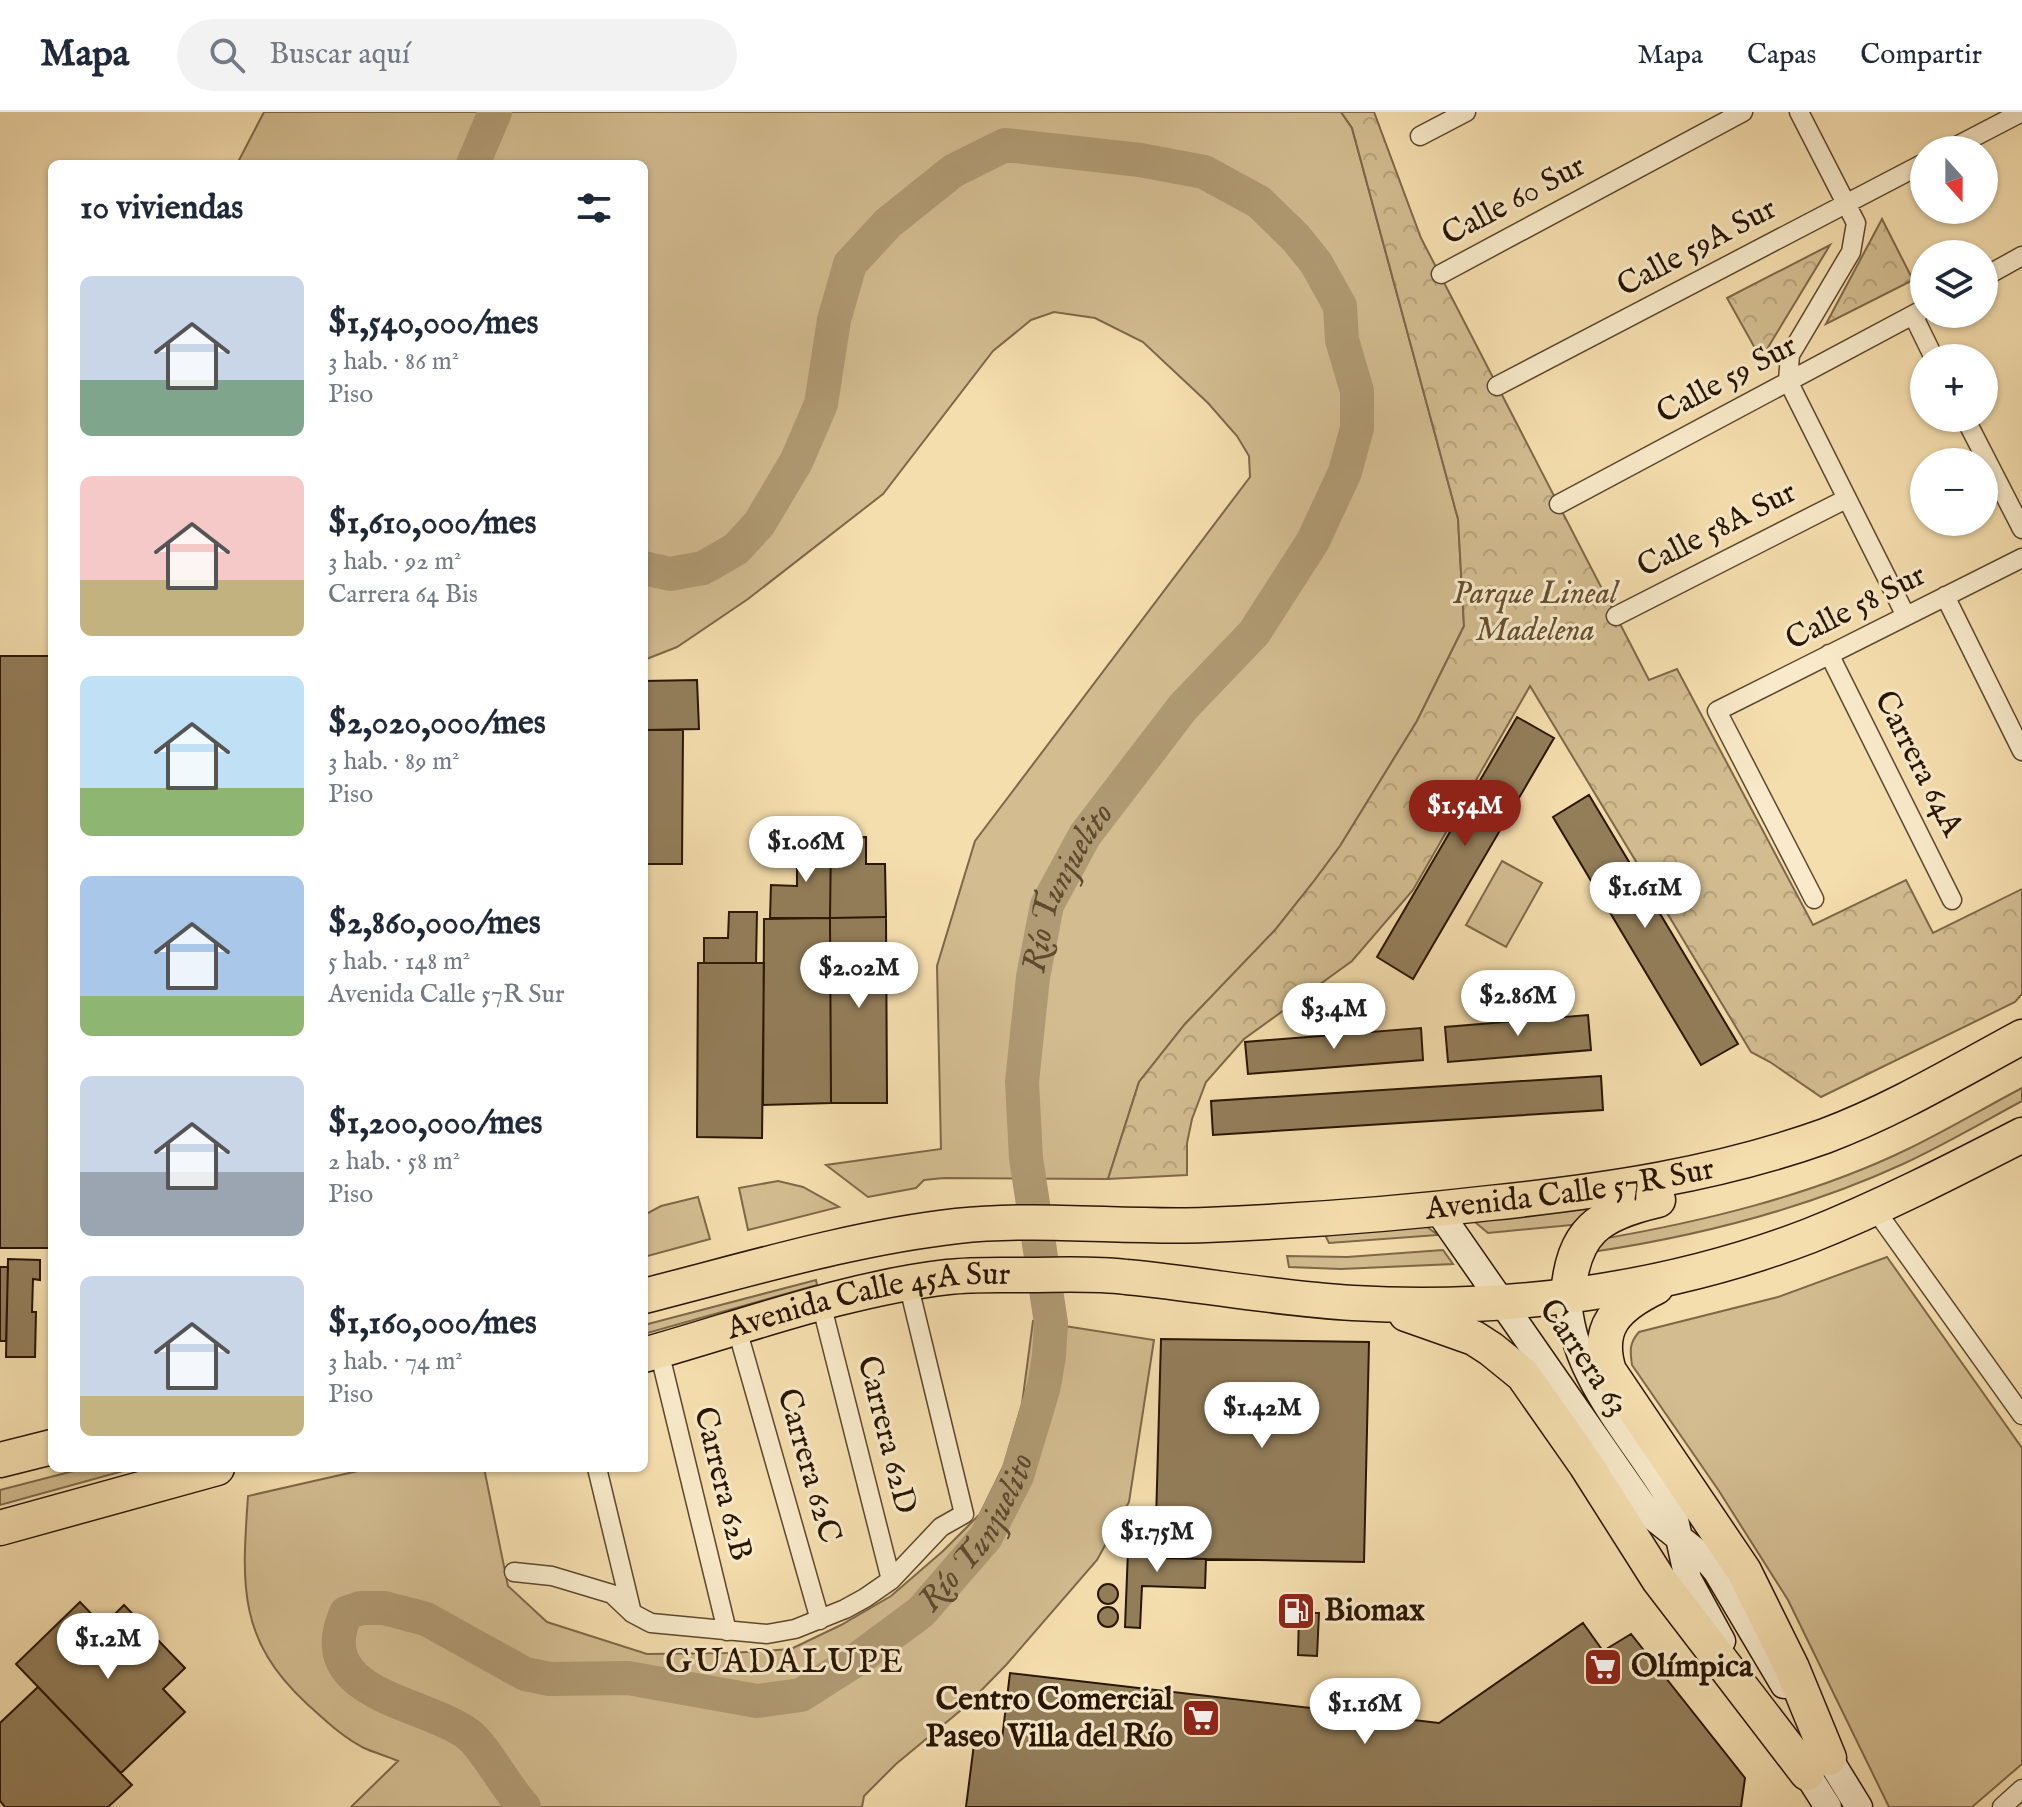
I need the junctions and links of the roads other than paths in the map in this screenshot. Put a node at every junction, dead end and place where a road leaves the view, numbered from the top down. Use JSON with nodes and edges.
{"nodes":[{"id":1,"x":1466,"y":112,"type":"edge"},
{"id":2,"x":1743,"y":112,"type":"edge"},
{"id":3,"x":1799,"y":112,"type":"edge"},
{"id":4,"x":2022,"y":112,"type":"edge"},
{"id":5,"x":1420,"y":136,"type":"dead end"},
{"id":6,"x":1976,"y":136,"type":"edge"},
{"id":7,"x":1910,"y":170,"type":"edge"},
{"id":8,"x":1847,"y":203,"type":"junction"},
{"id":9,"x":2022,"y":256,"type":"edge"},
{"id":10,"x":1998,"y":269,"type":"edge"},
{"id":11,"x":1441,"y":274,"type":"dead end"},
{"id":12,"x":1910,"y":316,"type":"edge"},
{"id":13,"x":1788,"y":381,"type":"junction"},
{"id":14,"x":1497,"y":386,"type":"dead end"},
{"id":15,"x":1972,"y":432,"type":"edge"},
{"id":16,"x":1846,"y":499,"type":"junction"},
{"id":17,"x":1559,"y":504,"type":"dead end"},
{"id":18,"x":2022,"y":529,"type":"edge"},
{"id":19,"x":2022,"y":558,"type":"edge"},
{"id":20,"x":1945,"y":596,"type":"junction"},
{"id":21,"x":1616,"y":616,"type":"dead end"},
{"id":22,"x":1906,"y":616,"type":"junction"},
{"id":23,"x":1829,"y":654,"type":"junction"},
{"id":24,"x":2022,"y":751,"type":"edge"},
{"id":25,"x":1814,"y":899,"type":"dead end"},
{"id":26,"x":1952,"y":900,"type":"dead end"},
{"id":27,"x":2022,"y":1037,"type":"edge"},
{"id":28,"x":1973,"y":1063,"type":"junction"},
{"id":29,"x":2022,"y":1135,"type":"edge"},
{"id":30,"x":1874,"y":1208,"type":"junction"},
{"id":31,"x":1437,"y":1209,"type":"junction"},
{"id":32,"x":1090,"y":1222,"type":"joint"},
{"id":33,"x":1690,"y":1274,"type":"junction"},
{"id":34,"x":908,"y":1283,"type":"junction"},
{"id":35,"x":648,"y":1295,"type":"edge"},
{"id":36,"x":1568,"y":1295,"type":"junction"},
{"id":37,"x":1503,"y":1302,"type":"junction"},
{"id":38,"x":821,"y":1303,"type":"junction"},
{"id":39,"x":1363,"y":1303,"type":"junction"},
{"id":40,"x":737,"y":1329,"type":"junction"},
{"id":41,"x":651,"y":1353,"type":"edge"},
{"id":42,"x":2022,"y":1415,"type":"edge"},
{"id":43,"x":48,"y":1448,"type":"edge"},
{"id":44,"x":0,"y":1460,"type":"edge"},
{"id":45,"x":203,"y":1472,"type":"edge"},
{"id":46,"x":598,"y":1472,"type":"edge"},
{"id":47,"x":0,"y":1528,"type":"edge"},
{"id":48,"x":1679,"y":1540,"type":"junction"},
{"id":49,"x":514,"y":1572,"type":"dead end"},
{"id":50,"x":891,"y":1580,"type":"junction"},
{"id":51,"x":632,"y":1613,"type":"junction"},
{"id":52,"x":820,"y":1620,"type":"junction"},
{"id":53,"x":727,"y":1631,"type":"junction"},
{"id":54,"x":1818,"y":1766,"type":"junction"},
{"id":55,"x":2022,"y":1789,"type":"edge"},
{"id":56,"x":1828,"y":1807,"type":"edge"},
{"id":57,"x":1859,"y":1807,"type":"edge"},
{"id":58,"x":2002,"y":1807,"type":"edge"}],
"edges":[{"from":1,"to":5,"type":"street"},
{"from":2,"to":11,"type":"street","name":"Calle 60 Sur"},
{"from":3,"to":8,"type":"street"},
{"from":4,"to":6,"type":"street"},
{"from":7,"to":8,"type":"street","name":"Calle 59A Sur"},
{"from":8,"to":13,"type":"street"},
{"from":8,"to":14,"type":"street","name":"Calle 59A Sur"},
{"from":9,"to":10,"type":"street"},
{"from":12,"to":13,"type":"street","name":"Calle 59 Sur"},
{"from":13,"to":16,"type":"street"},
{"from":13,"to":17,"type":"street","name":"Calle 59 Sur"},
{"from":15,"to":18,"type":"street"},
{"from":16,"to":21,"type":"street","name":"Calle 58A Sur"},
{"from":16,"to":22,"type":"street"},
{"from":19,"to":20,"type":"street","name":"Calle 58 Sur"},
{"from":20,"to":22,"type":"street","name":"Calle 58 Sur"},
{"from":20,"to":24,"type":"street"},
{"from":22,"to":23,"type":"street","name":"Calle 58 Sur"},
{"from":23,"to":25,"type":"street","name":"Calle 58 Sur"},
{"from":23,"to":26,"type":"street","name":"Carrera 64A"},
{"from":27,"to":28,"type":"highway","name":"Avenida Calle 57R Sur"},
{"from":28,"to":31,"type":"highway","name":"Avenida Calle 57R Sur"},
{"from":28,"to":36,"type":"highway"},
{"from":29,"to":30,"type":"highway"},
{"from":30,"to":33,"type":"highway"},
{"from":30,"to":42,"type":"street"},
{"from":31,"to":32,"type":"highway","name":"Avenida Calle 57R Sur"},
{"from":31,"to":37,"type":"street","name":"Carrera 63"},
{"from":32,"to":35,"type":"highway","name":"Avenida Calle 45A Sur"},
{"from":33,"to":36,"type":"highway"},
{"from":33,"to":54,"type":"highway"},
{"from":34,"to":38,"type":"highway","name":"Avenida Calle 45A Sur"},
{"from":34,"to":39,"type":"highway","name":"Avenida Calle 45A Sur"},
{"from":34,"to":50,"type":"street"},
{"from":36,"to":37,"type":"highway"},
{"from":36,"to":48,"type":"street","name":"Carrera 63"},
{"from":37,"to":39,"type":"highway"},
{"from":37,"to":48,"type":"street","name":"Carrera 63"},
{"from":38,"to":40,"type":"highway","name":"Avenida Calle 45A Sur"},
{"from":38,"to":50,"type":"street","name":"Carrera 62D"},
{"from":39,"to":54,"type":"highway"},
{"from":40,"to":41,"type":"highway","name":"Avenida Calle 45A Sur"},
{"from":40,"to":52,"type":"street","name":"Carrera 62C"},
{"from":41,"to":53,"type":"street","name":"Carrera 62B"},
{"from":43,"to":44,"type":"highway"},
{"from":45,"to":47,"type":"highway"},
{"from":46,"to":51,"type":"street"},
{"from":48,"to":54,"type":"street","name":"Carrera 63"},
{"from":49,"to":51,"type":"street"},
{"from":50,"to":52,"type":"street"},
{"from":51,"to":53,"type":"street"},
{"from":52,"to":53,"type":"street"},
{"from":54,"to":56,"type":"street","name":"Carrera 63"},
{"from":54,"to":57,"type":"street","name":"Carrera 63"},
{"from":55,"to":58,"type":"street"}]}
